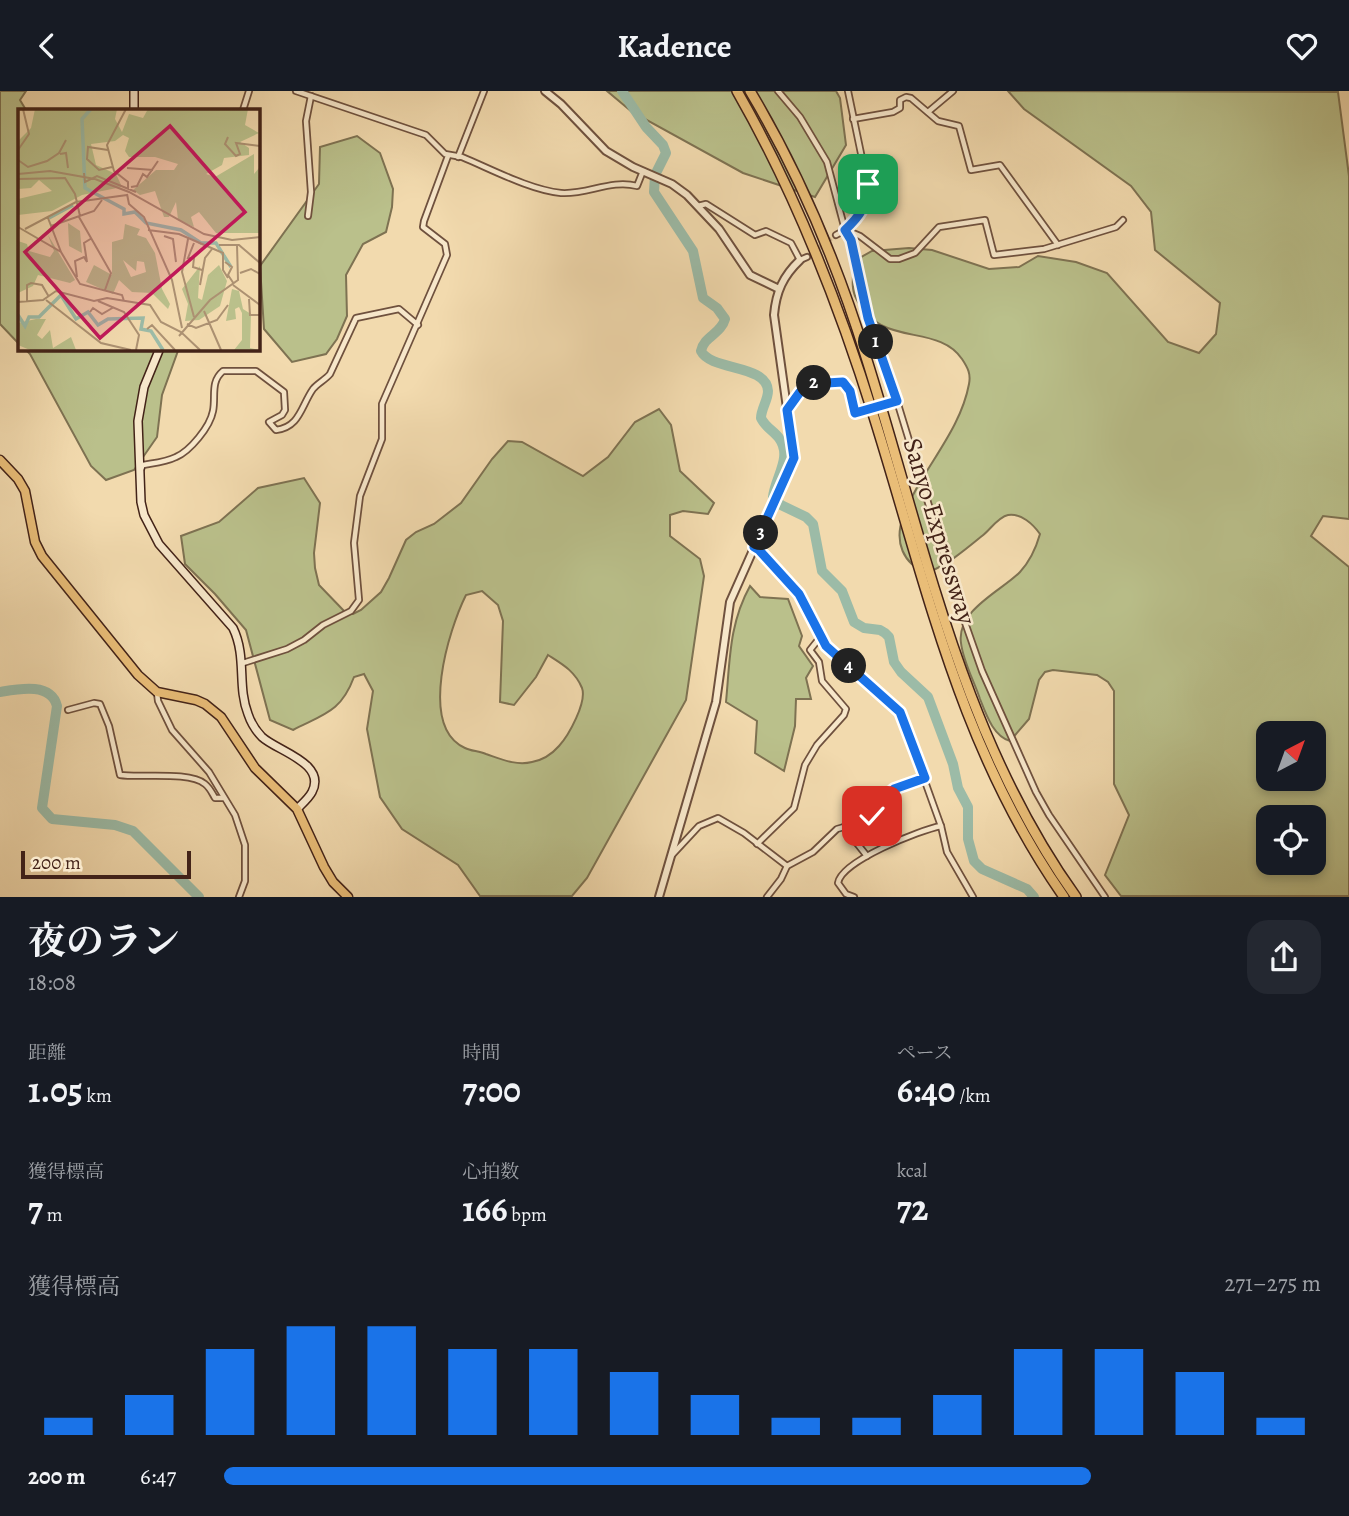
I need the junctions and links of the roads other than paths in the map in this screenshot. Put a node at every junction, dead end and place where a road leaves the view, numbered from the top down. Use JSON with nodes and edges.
{"nodes":[{"id":1,"x":134,"y":91,"type":"edge"},
{"id":2,"x":249,"y":91,"type":"edge"},
{"id":3,"x":296,"y":91,"type":"edge"},
{"id":4,"x":484,"y":91,"type":"edge"},
{"id":5,"x":545,"y":91,"type":"edge"},
{"id":6,"x":737,"y":91,"type":"edge"},
{"id":7,"x":750,"y":91,"type":"edge"},
{"id":8,"x":778,"y":91,"type":"edge"},
{"id":9,"x":848,"y":91,"type":"edge"},
{"id":10,"x":953,"y":91,"type":"edge"},
{"id":11,"x":311,"y":96,"type":"junction"},
{"id":12,"x":134,"y":109,"type":"edge"},
{"id":13,"x":243,"y":109,"type":"edge"},
{"id":14,"x":928,"y":112,"type":"junction"},
{"id":15,"x":853,"y":119,"type":"junction"},
{"id":16,"x":448,"y":156,"type":"junction"},
{"id":17,"x":458,"y":157,"type":"junction"},
{"id":18,"x":646,"y":172,"type":"junction"},
{"id":19,"x":698,"y":206,"type":"junction"},
{"id":20,"x":309,"y":216,"type":"dead end"},
{"id":21,"x":1123,"y":220,"type":"dead end"},
{"id":22,"x":845,"y":230,"type":"junction"},
{"id":23,"x":836,"y":235,"type":"tunnel mouth"},
{"id":24,"x":1058,"y":245,"type":"junction"},
{"id":25,"x":803,"y":259,"type":"joint"},
{"id":26,"x":779,"y":289,"type":"junction"},
{"id":27,"x":418,"y":325,"type":"junction"},
{"id":28,"x":159,"y":350,"type":"edge"},
{"id":29,"x":896,"y":402,"type":"junction"},
{"id":30,"x":787,"y":410,"type":"junction"},
{"id":31,"x":0,"y":460,"type":"edge"},
{"id":32,"x":140,"y":472,"type":"junction"},
{"id":33,"x":754,"y":547,"type":"junction"},
{"id":34,"x":822,"y":635,"type":"junction"},
{"id":35,"x":243,"y":663,"type":"junction"},
{"id":36,"x":157,"y":692,"type":"junction"},
{"id":37,"x":68,"y":710,"type":"dead end"},
{"id":38,"x":925,"y":778,"type":"junction"},
{"id":39,"x":223,"y":798,"type":"junction"},
{"id":40,"x":297,"y":809,"type":"junction"},
{"id":41,"x":941,"y":826,"type":"junction"},
{"id":42,"x":844,"y":827,"type":"junction"},
{"id":43,"x":757,"y":843,"type":"junction"},
{"id":44,"x":671,"y":855,"type":"junction"},
{"id":45,"x":867,"y":856,"type":"junction"},
{"id":46,"x":787,"y":866,"type":"junction"},
{"id":47,"x":239,"y":897,"type":"edge"},
{"id":48,"x":348,"y":897,"type":"edge"},
{"id":49,"x":659,"y":897,"type":"edge"},
{"id":50,"x":767,"y":897,"type":"edge"},
{"id":51,"x":854,"y":897,"type":"edge"},
{"id":52,"x":974,"y":897,"type":"edge"},
{"id":53,"x":1064,"y":897,"type":"edge"},
{"id":54,"x":1076,"y":897,"type":"edge"},
{"id":55,"x":1105,"y":897,"type":"edge"}],
"edges":[{"from":1,"to":12,"type":"main road"},
{"from":2,"to":13,"type":"street"},
{"from":3,"to":11,"type":"street"},
{"from":4,"to":17,"type":"street"},
{"from":5,"to":18,"type":"street"},
{"from":6,"to":53,"type":"highway","name":"Sanyo Expressway"},
{"from":7,"to":54,"type":"highway","name":"Sanyo Expressway"},
{"from":8,"to":22,"type":"street"},
{"from":9,"to":15,"type":"street"},
{"from":10,"to":14,"type":"street"},
{"from":11,"to":16,"type":"street"},
{"from":11,"to":20,"type":"street"},
{"from":14,"to":15,"type":"street"},
{"from":14,"to":24,"type":"street"},
{"from":15,"to":22,"type":"street"},
{"from":16,"to":17,"type":"street"},
{"from":16,"to":27,"type":"street"},
{"from":17,"to":18,"type":"street"},
{"from":18,"to":19,"type":"street"},
{"from":19,"to":25,"type":"street"},
{"from":19,"to":26,"type":"street"},
{"from":21,"to":24,"type":"street"},
{"from":22,"to":23,"type":"street"},
{"from":22,"to":24,"type":"street"},
{"from":22,"to":29,"type":"street"},
{"from":25,"to":26,"type":"street"},
{"from":26,"to":30,"type":"street"},
{"from":27,"to":32,"type":"street"},
{"from":27,"to":35,"type":"street"},
{"from":28,"to":32,"type":"main road"},
{"from":29,"to":30,"type":"street","bridge":true},
{"from":29,"to":55,"type":"street"},
{"from":30,"to":33,"type":"street"},
{"from":31,"to":36,"type":"main road"},
{"from":32,"to":35,"type":"main road"},
{"from":33,"to":34,"type":"street"},
{"from":33,"to":44,"type":"street"},
{"from":34,"to":38,"type":"street"},
{"from":34,"to":43,"type":"street"},
{"from":35,"to":40,"type":"main road"},
{"from":36,"to":39,"type":"street"},
{"from":36,"to":40,"type":"main road"},
{"from":37,"to":39,"type":"street"},
{"from":38,"to":41,"type":"street"},
{"from":38,"to":42,"type":"street"},
{"from":39,"to":47,"type":"street"},
{"from":40,"to":48,"type":"main road"},
{"from":41,"to":45,"type":"street"},
{"from":41,"to":52,"type":"street"},
{"from":42,"to":45,"type":"street"},
{"from":42,"to":46,"type":"street"},
{"from":43,"to":44,"type":"street"},
{"from":43,"to":46,"type":"street"},
{"from":44,"to":49,"type":"street"},
{"from":45,"to":51,"type":"street"},
{"from":46,"to":50,"type":"street"}]}
